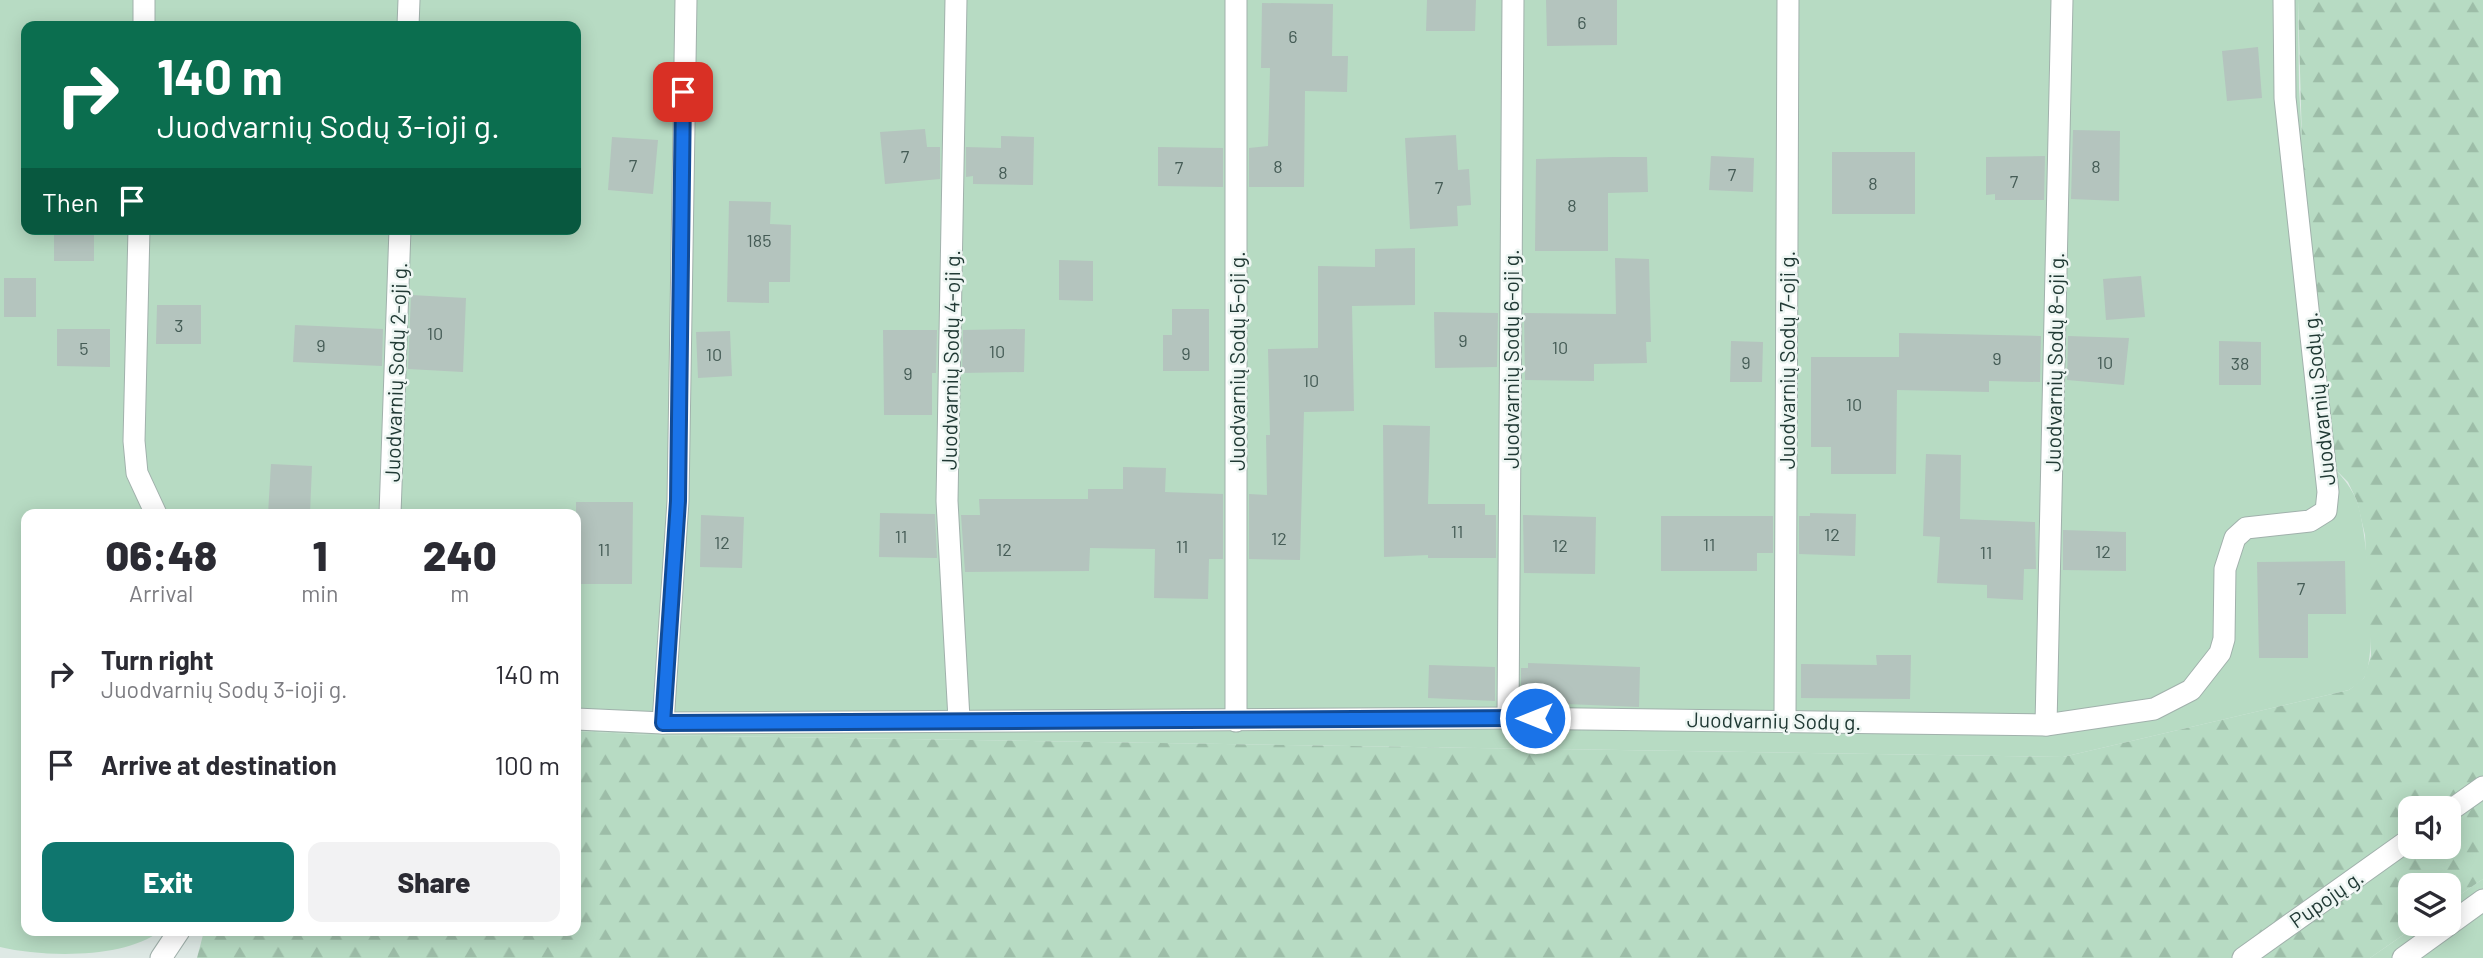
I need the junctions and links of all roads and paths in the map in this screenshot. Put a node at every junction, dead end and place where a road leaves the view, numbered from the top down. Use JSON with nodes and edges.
{"nodes":[{"id":1,"x":144,"y":0,"type":"edge"},
{"id":2,"x":408,"y":0,"type":"edge"},
{"id":3,"x":686,"y":0,"type":"edge"},
{"id":4,"x":956,"y":0,"type":"edge"},
{"id":5,"x":1236,"y":0,"type":"edge"},
{"id":6,"x":1513,"y":0,"type":"edge"},
{"id":7,"x":1788,"y":0,"type":"edge"},
{"id":8,"x":2062,"y":0,"type":"edge"},
{"id":9,"x":2284,"y":0,"type":"edge"},
{"id":10,"x":144,"y":21,"type":"edge"},
{"id":11,"x":408,"y":21,"type":"edge"},
{"id":12,"x":139,"y":235,"type":"edge"},
{"id":13,"x":400,"y":235,"type":"edge"},
{"id":14,"x":154,"y":509,"type":"edge"},
{"id":15,"x":390,"y":509,"type":"edge"},
{"id":16,"x":1508,"y":718,"type":"junction"},
{"id":17,"x":581,"y":719,"type":"edge"},
{"id":18,"x":959,"y":719,"type":"junction"},
{"id":19,"x":1785,"y":719,"type":"junction"},
{"id":20,"x":1236,"y":721,"type":"junction"},
{"id":21,"x":663,"y":723,"type":"junction"},
{"id":22,"x":2046,"y":725,"type":"junction"},
{"id":23,"x":2483,"y":787,"type":"edge"},
{"id":24,"x":2461,"y":802,"type":"edge"},
{"id":25,"x":2398,"y":848,"type":"edge"},
{"id":26,"x":2483,"y":900,"type":"edge"},
{"id":27,"x":176,"y":936,"type":"edge"},
{"id":28,"x":161,"y":958,"type":"edge"},
{"id":29,"x":2243,"y":958,"type":"edge"},
{"id":30,"x":2403,"y":958,"type":"edge"}],
"edges":[{"from":1,"to":10,"type":"street"},
{"from":2,"to":11,"type":"street"},
{"from":3,"to":21,"type":"street"},
{"from":4,"to":18,"type":"street","name":"Juodvarnių Sodų 4-oji g."},
{"from":5,"to":20,"type":"street","name":"Juodvarnių Sodų 5-oji g."},
{"from":6,"to":16,"type":"street","name":"Juodvarnių Sodų 6-oji g."},
{"from":7,"to":19,"type":"street","name":"Juodvarnių Sodų 7-oji g."},
{"from":8,"to":22,"type":"street","name":"Juodvarnių Sodų 8-oji g."},
{"from":9,"to":22,"type":"street","name":"Juodvarnių Sodų g."},
{"from":12,"to":14,"type":"street"},
{"from":13,"to":15,"type":"street","name":"Juodvarnių Sodų 2-oji g."},
{"from":16,"to":19,"type":"street","name":"Juodvarnių Sodų g."},
{"from":16,"to":20,"type":"street","name":"Juodvarnių Sodų g."},
{"from":17,"to":21,"type":"street","name":"Juodvarnių Sodų g."},
{"from":18,"to":20,"type":"street","name":"Juodvarnių Sodų g."},
{"from":18,"to":21,"type":"street","name":"Juodvarnių Sodų g."},
{"from":19,"to":22,"type":"street","name":"Juodvarnių Sodų g."},
{"from":23,"to":24,"type":"street"},
{"from":25,"to":29,"type":"street","name":"Pupojų g."},
{"from":26,"to":30,"type":"street"},
{"from":27,"to":28,"type":"street"}]}
